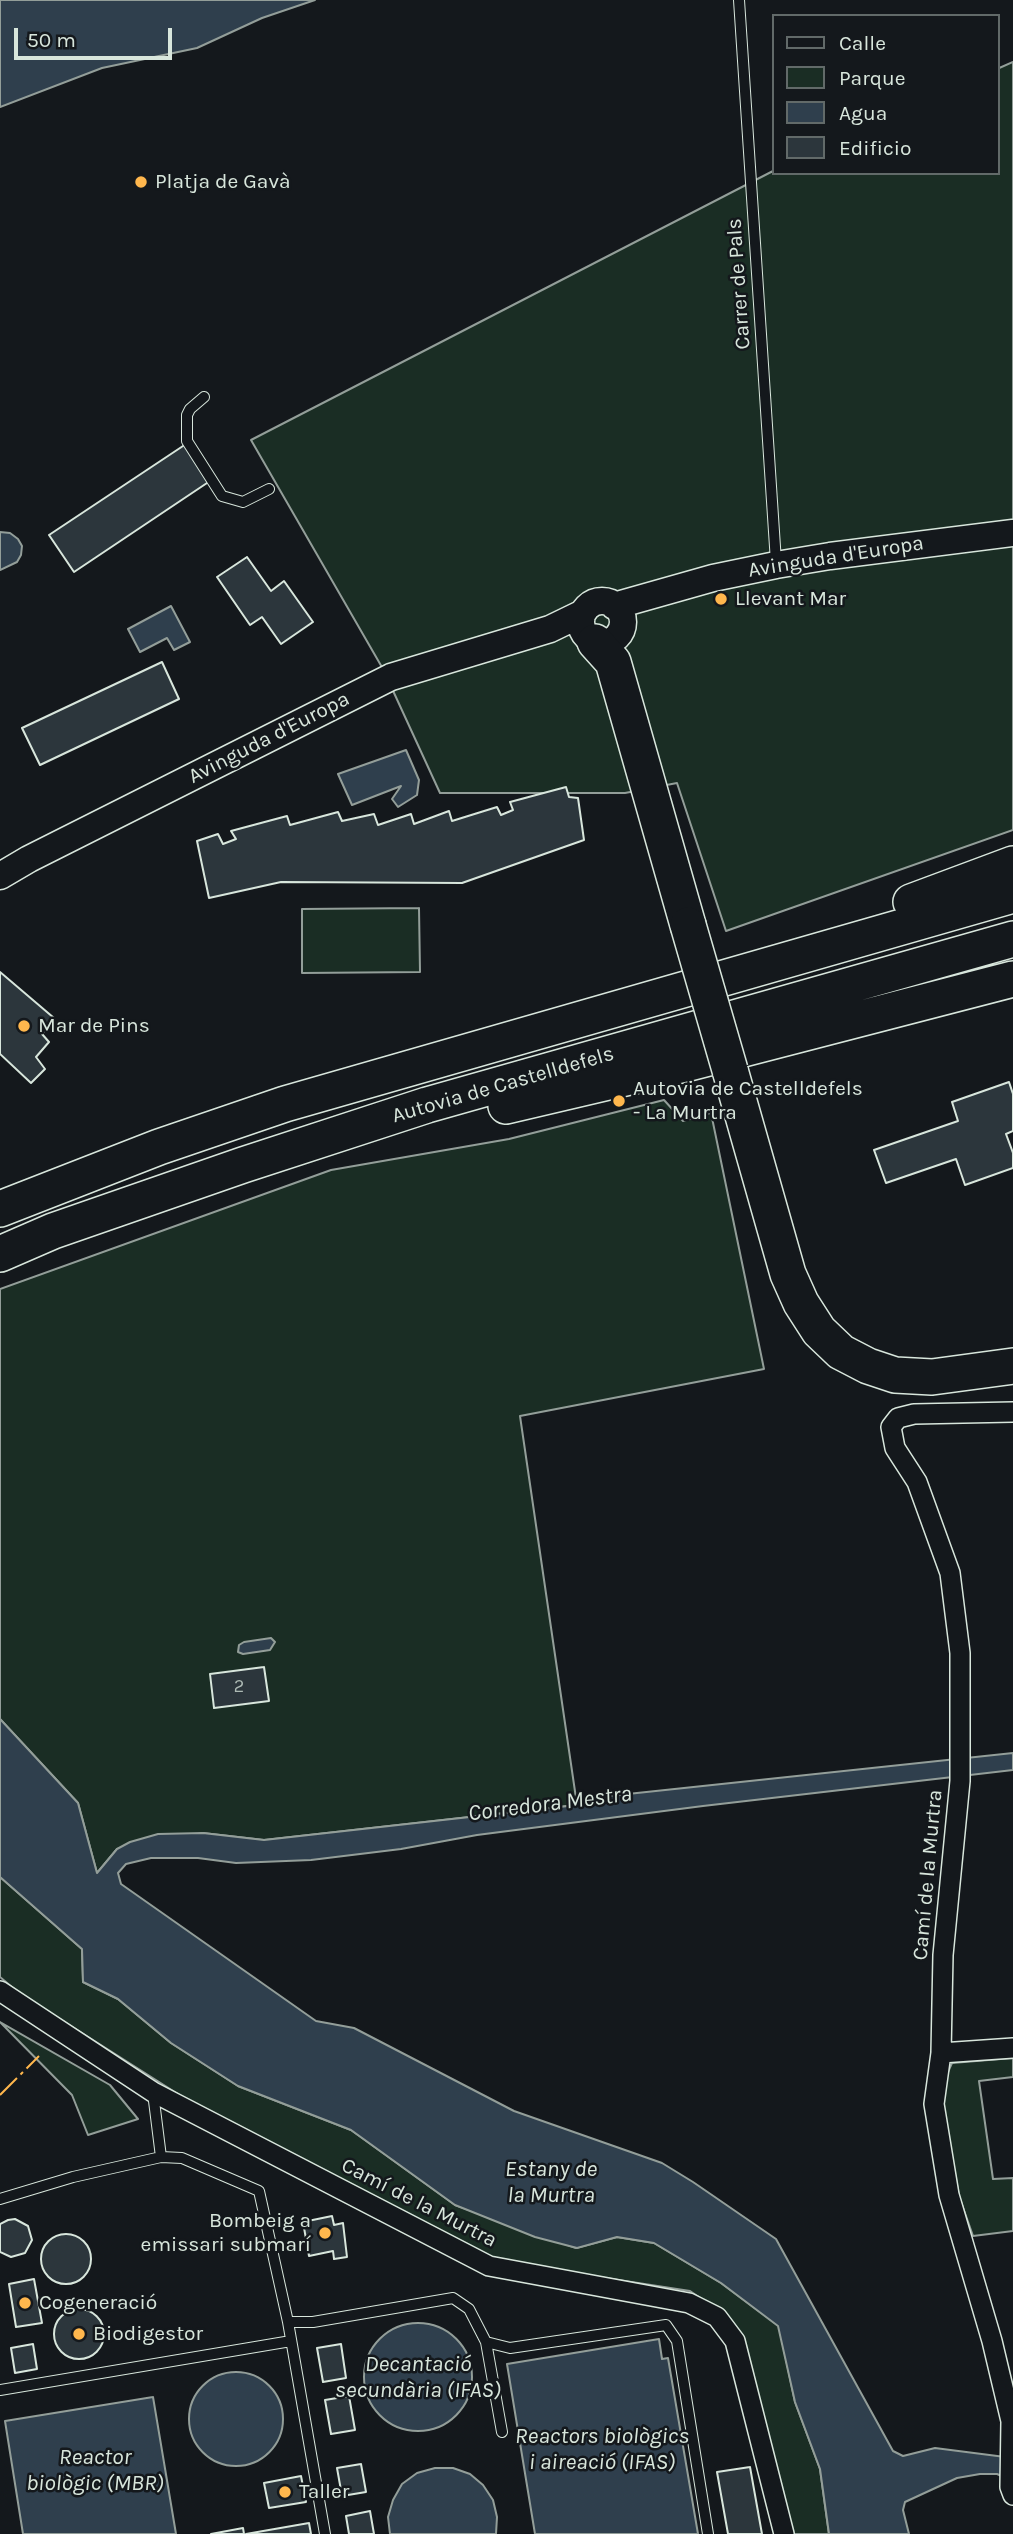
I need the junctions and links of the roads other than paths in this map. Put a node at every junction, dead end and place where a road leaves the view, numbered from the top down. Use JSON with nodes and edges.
{"nodes":[{"id":1,"x":740,"y":0,"type":"edge"},
{"id":2,"x":204,"y":397,"type":"dead end"},
{"id":3,"x":269,"y":489,"type":"dead end"},
{"id":4,"x":1013,"y":533,"type":"edge"},
{"id":5,"x":776,"y":565,"type":"junction"},
{"id":6,"x":604,"y":631,"type":"junction"},
{"id":7,"x":1013,"y":864,"type":"edge"},
{"id":8,"x":0,"y":876,"type":"edge"},
{"id":9,"x":1013,"y":895,"type":"edge"},
{"id":10,"x":1013,"y":939,"type":"edge"},
{"id":11,"x":729,"y":975,"type":"junction"},
{"id":12,"x":1005,"y":983,"type":"edge"},
{"id":13,"x":687,"y":1063,"type":"junction"},
{"id":14,"x":650,"y":1084,"type":"dead end"},
{"id":15,"x":628,"y":1089,"type":"dead end"},
{"id":16,"x":497,"y":1108,"type":"junction"},
{"id":17,"x":243,"y":1164,"type":"junction"},
{"id":18,"x":0,"y":1209,"type":"edge"},
{"id":19,"x":0,"y":1254,"type":"edge"},
{"id":20,"x":1013,"y":1366,"type":"edge"},
{"id":21,"x":1013,"y":1412,"type":"edge"},
{"id":22,"x":0,"y":1991,"type":"edge"},
{"id":23,"x":1013,"y":2048,"type":"edge"},
{"id":24,"x":941,"y":2053,"type":"junction"},
{"id":25,"x":153,"y":2092,"type":"junction"},
{"id":26,"x":161,"y":2157,"type":"junction"},
{"id":27,"x":0,"y":2199,"type":"edge"},
{"id":28,"x":288,"y":2322,"type":"junction"},
{"id":29,"x":291,"y":2341,"type":"junction"},
{"id":30,"x":486,"y":2342,"type":"junction"},
{"id":31,"x":0,"y":2390,"type":"edge"},
{"id":32,"x":502,"y":2432,"type":"dead end"},
{"id":33,"x":1012,"y":2491,"type":"edge"},
{"id":34,"x":325,"y":2534,"type":"edge"},
{"id":35,"x":708,"y":2534,"type":"edge"},
{"id":36,"x":784,"y":2534,"type":"edge"}],
"edges":[{"from":1,"to":5,"type":"lane","name":"Carrer de Pals"},
{"from":2,"to":3,"type":"lane"},
{"from":4,"to":5,"type":"street","name":"Avinguda d'Europa"},
{"from":5,"to":6,"type":"street","name":"Avinguda d'Europa"},
{"from":6,"to":8,"type":"street","name":"Avinguda d'Europa"},
{"from":6,"to":20,"type":"highway","bridge":true},
{"from":7,"to":11,"type":"highway"},
{"from":9,"to":11,"type":"highway","name":"Autovia de Castelldefels"},
{"from":10,"to":17,"type":"highway","name":"Autovia de Castelldefels"},
{"from":11,"to":18,"type":"highway","name":"Autovia de Castelldefels"},
{"from":12,"to":13,"type":"highway"},
{"from":13,"to":14,"type":"lane"},
{"from":13,"to":16,"type":"highway"},
{"from":15,"to":16,"type":"lane"},
{"from":16,"to":17,"type":"highway"},
{"from":17,"to":19,"type":"highway","name":"Autovia de Castelldefels"},
{"from":21,"to":24,"type":"street","name":"Camí de la Murtra"},
{"from":22,"to":25,"type":"street","name":"Camí de la Murtra"},
{"from":23,"to":24,"type":"street"},
{"from":24,"to":33,"type":"street","name":"Camí de la Murtra"},
{"from":25,"to":26,"type":"lane"},
{"from":25,"to":36,"type":"street","name":"Camí de la Murtra"},
{"from":26,"to":27,"type":"lane"},
{"from":26,"to":28,"type":"lane"},
{"from":28,"to":29,"type":"lane"},
{"from":28,"to":30,"type":"lane"},
{"from":29,"to":31,"type":"lane"},
{"from":29,"to":34,"type":"lane"},
{"from":30,"to":32,"type":"lane"},
{"from":30,"to":35,"type":"lane"}]}
